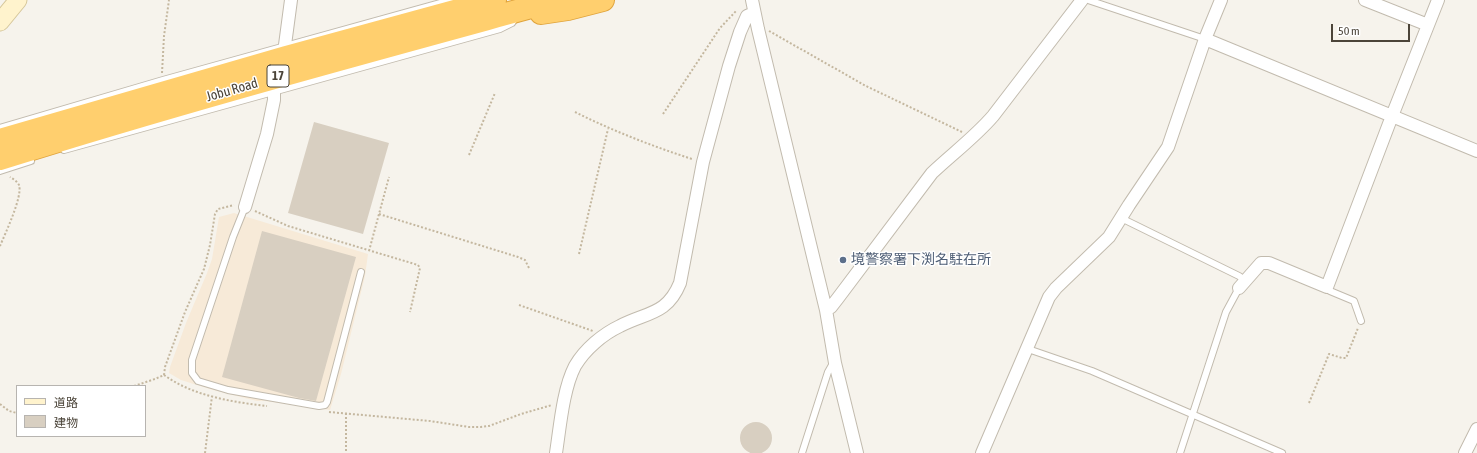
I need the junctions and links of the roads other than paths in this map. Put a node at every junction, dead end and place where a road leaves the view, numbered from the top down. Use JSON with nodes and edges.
{"nodes":[{"id":1,"x":18,"y":0,"type":"edge"},
{"id":2,"x":292,"y":0,"type":"edge"},
{"id":3,"x":451,"y":0,"type":"edge"},
{"id":4,"x":494,"y":0,"type":"edge"},
{"id":5,"x":557,"y":0,"type":"edge"},
{"id":6,"x":603,"y":0,"type":"edge"},
{"id":7,"x":1082,"y":0,"type":"edge"},
{"id":8,"x":1088,"y":0,"type":"edge"},
{"id":9,"x":1221,"y":0,"type":"edge"},
{"id":10,"x":1365,"y":0,"type":"edge"},
{"id":11,"x":1438,"y":0,"type":"edge"},
{"id":12,"x":753,"y":5,"type":"edge"},
{"id":13,"x":516,"y":17,"type":"junction"},
{"id":14,"x":1,"y":18,"type":"edge"},
{"id":15,"x":485,"y":20,"type":"junction"},
{"id":16,"x":1428,"y":24,"type":"junction"},
{"id":17,"x":1205,"y":39,"type":"junction"},
{"id":18,"x":286,"y":51,"type":"junction"},
{"id":19,"x":272,"y":85,"type":"junction"},
{"id":20,"x":1392,"y":116,"type":"junction"},
{"id":21,"x":1,"y":149,"type":"edge"},
{"id":22,"x":61,"y":151,"type":"dead end"},
{"id":23,"x":1477,"y":151,"type":"edge"},
{"id":24,"x":245,"y":207,"type":"joint"},
{"id":25,"x":1121,"y":218,"type":"junction"},
{"id":26,"x":361,"y":272,"type":"dead end"},
{"id":27,"x":1242,"y":285,"type":"junction"},
{"id":28,"x":1327,"y":287,"type":"junction"},
{"id":29,"x":826,"y":310,"type":"junction"},
{"id":30,"x":1361,"y":321,"type":"road end"},
{"id":31,"x":1028,"y":349,"type":"junction"},
{"id":32,"x":835,"y":363,"type":"junction"},
{"id":33,"x":1193,"y":414,"type":"junction"},
{"id":34,"x":1477,"y":429,"type":"edge"},
{"id":35,"x":556,"y":453,"type":"edge"},
{"id":36,"x":802,"y":453,"type":"edge"},
{"id":37,"x":857,"y":453,"type":"edge"},
{"id":38,"x":982,"y":453,"type":"edge"},
{"id":39,"x":1180,"y":453,"type":"edge"},
{"id":40,"x":1282,"y":453,"type":"edge"},
{"id":41,"x":1465,"y":453,"type":"edge"}],
"edges":[{"from":1,"to":14,"type":"main road"},
{"from":2,"to":18,"type":"street"},
{"from":3,"to":18,"type":"lane"},
{"from":4,"to":18,"type":"highway","name":"Jobu Road","number":"17"},
{"from":5,"to":15,"type":"highway","name":"Jobu Road","number":"17"},
{"from":6,"to":13,"type":"highway"},
{"from":7,"to":29,"type":"street"},
{"from":8,"to":17,"type":"lane"},
{"from":9,"to":17,"type":"street"},
{"from":10,"to":16,"type":"street"},
{"from":11,"to":16,"type":"street"},
{"from":12,"to":29,"type":"street"},
{"from":12,"to":35,"type":"street"},
{"from":13,"to":15,"type":"highway"},
{"from":13,"to":19,"type":"lane"},
{"from":15,"to":19,"type":"highway","name":"Jobu Road","number":"17"},
{"from":16,"to":20,"type":"street"},
{"from":17,"to":20,"type":"street"},
{"from":17,"to":25,"type":"street"},
{"from":18,"to":21,"type":"highway","name":"Jobu Road","number":"17"},
{"from":18,"to":21,"type":"lane"},
{"from":19,"to":21,"type":"highway","name":"Jobu Road","number":"17"},
{"from":19,"to":22,"type":"lane"},
{"from":19,"to":24,"type":"street"},
{"from":20,"to":23,"type":"street"},
{"from":20,"to":28,"type":"street"},
{"from":24,"to":26,"type":"lane"},
{"from":25,"to":27,"type":"lane"},
{"from":25,"to":31,"type":"street"},
{"from":27,"to":28,"type":"street"},
{"from":27,"to":33,"type":"lane"},
{"from":28,"to":30,"type":"lane"},
{"from":29,"to":32,"type":"street"},
{"from":31,"to":33,"type":"lane"},
{"from":31,"to":38,"type":"street"},
{"from":32,"to":36,"type":"lane"},
{"from":32,"to":37,"type":"street"},
{"from":33,"to":39,"type":"lane"},
{"from":33,"to":40,"type":"lane"},
{"from":34,"to":41,"type":"street"}]}
